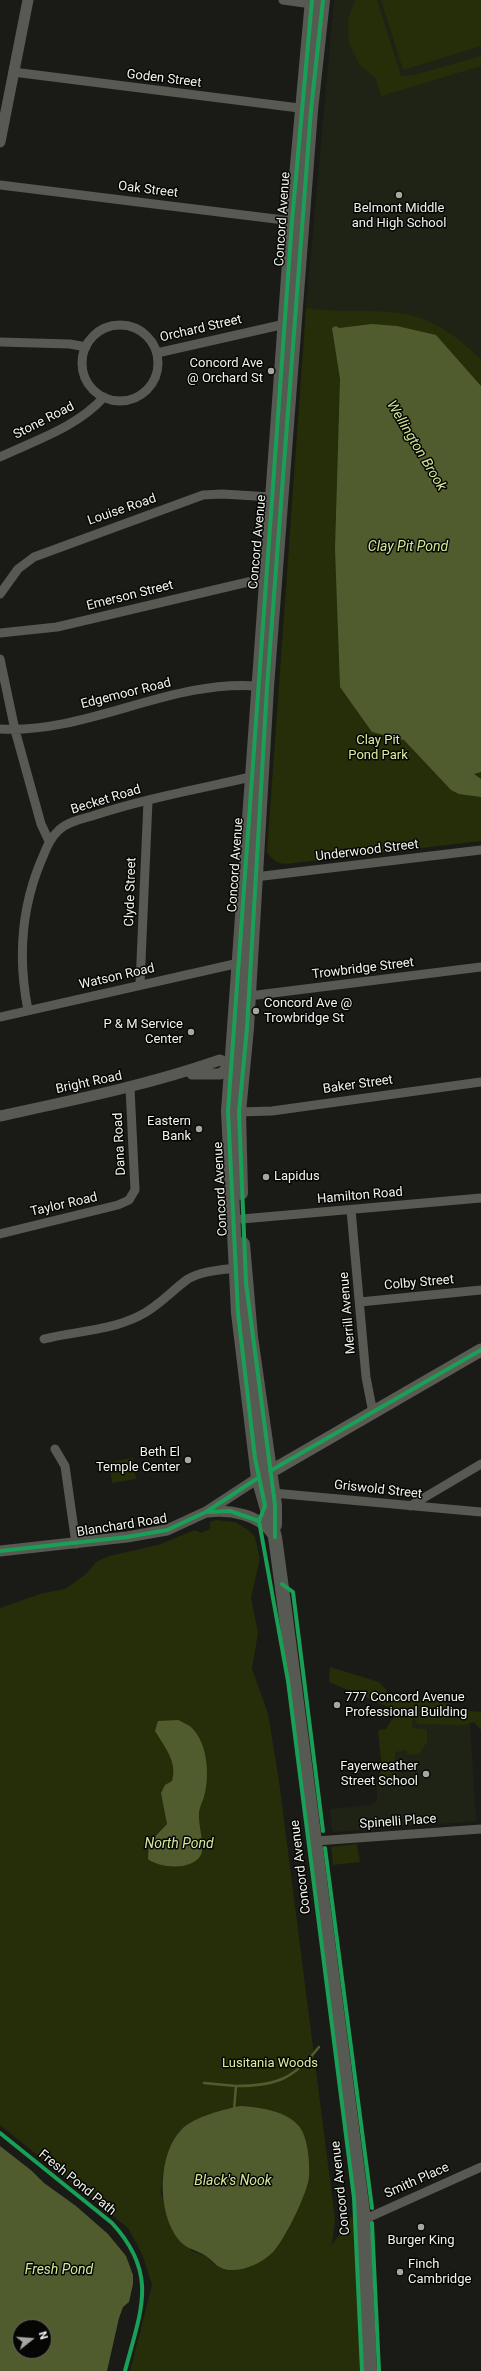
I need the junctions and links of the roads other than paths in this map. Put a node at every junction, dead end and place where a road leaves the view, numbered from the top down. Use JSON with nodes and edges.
{"nodes":[{"id":1,"x":28,"y":0,"type":"edge"},
{"id":2,"x":283,"y":0,"type":"edge"},
{"id":3,"x":316,"y":1,"type":"edge"},
{"id":4,"x":13,"y":72,"type":"junction"},
{"id":5,"x":4,"y":98,"type":"edge"},
{"id":6,"x":306,"y":109,"type":"junction"},
{"id":7,"x":0,"y":142,"type":"edge"},
{"id":8,"x":0,"y":185,"type":"edge"},
{"id":9,"x":292,"y":221,"type":"junction"},
{"id":10,"x":284,"y":324,"type":"junction"},
{"id":11,"x":0,"y":342,"type":"edge"},
{"id":12,"x":86,"y":347,"type":"junction"},
{"id":13,"x":157,"y":353,"type":"junction"},
{"id":14,"x":104,"y":397,"type":"junction"},
{"id":15,"x":0,"y":456,"type":"edge"},
{"id":16,"x":277,"y":498,"type":"junction"},
{"id":17,"x":271,"y":576,"type":"junction"},
{"id":18,"x":0,"y":594,"type":"edge"},
{"id":19,"x":0,"y":632,"type":"edge"},
{"id":20,"x":0,"y":659,"type":"edge"},
{"id":21,"x":262,"y":687,"type":"junction"},
{"id":22,"x":0,"y":729,"type":"edge"},
{"id":23,"x":15,"y":730,"type":"junction"},
{"id":24,"x":256,"y":776,"type":"junction"},
{"id":25,"x":148,"y":801,"type":"junction"},
{"id":26,"x":49,"y":841,"type":"junction"},
{"id":27,"x":481,"y":850,"type":"edge"},
{"id":28,"x":250,"y":877,"type":"junction"},
{"id":29,"x":245,"y":961,"type":"junction"},
{"id":30,"x":481,"y":967,"type":"edge"},
{"id":31,"x":140,"y":984,"type":"junction"},
{"id":32,"x":243,"y":997,"type":"junction"},
{"id":33,"x":28,"y":1010,"type":"junction"},
{"id":34,"x":0,"y":1016,"type":"edge"},
{"id":35,"x":238,"y":1064,"type":"junction"},
{"id":36,"x":481,"y":1082,"type":"edge"},
{"id":37,"x":130,"y":1088,"type":"junction"},
{"id":38,"x":234,"y":1112,"type":"junction"},
{"id":39,"x":0,"y":1116,"type":"edge"},
{"id":40,"x":131,"y":1197,"type":"joint"},
{"id":41,"x":481,"y":1198,"type":"edge"},
{"id":42,"x":351,"y":1210,"type":"junction"},
{"id":43,"x":242,"y":1219,"type":"junction"},
{"id":44,"x":0,"y":1234,"type":"edge"},
{"id":45,"x":235,"y":1268,"type":"junction"},
{"id":46,"x":481,"y":1290,"type":"edge"},
{"id":47,"x":360,"y":1302,"type":"junction"},
{"id":48,"x":44,"y":1339,"type":"dead end"},
{"id":49,"x":481,"y":1350,"type":"edge"},
{"id":50,"x":374,"y":1413,"type":"junction"},
{"id":51,"x":55,"y":1448,"type":"dead end"},
{"id":52,"x":481,"y":1464,"type":"edge"},
{"id":53,"x":264,"y":1475,"type":"junction"},
{"id":54,"x":273,"y":1492,"type":"junction"},
{"id":55,"x":410,"y":1506,"type":"junction"},
{"id":56,"x":206,"y":1512,"type":"junction"},
{"id":57,"x":481,"y":1512,"type":"edge"},
{"id":58,"x":275,"y":1537,"type":"junction"},
{"id":59,"x":76,"y":1544,"type":"junction"},
{"id":60,"x":0,"y":1551,"type":"edge"},
{"id":61,"x":481,"y":1829,"type":"edge"},
{"id":62,"x":316,"y":1841,"type":"junction"},
{"id":63,"x":481,"y":2167,"type":"edge"},
{"id":64,"x":363,"y":2220,"type":"junction"},
{"id":65,"x":370,"y":2371,"type":"edge"}],
"edges":[{"from":1,"to":4,"type":"street"},
{"from":2,"to":3,"type":"street"},
{"from":3,"to":6,"type":"main road","name":"Concord Avenue"},
{"from":4,"to":5,"type":"street"},
{"from":4,"to":6,"type":"street","name":"Goden Street"},
{"from":5,"to":7,"type":"street"},
{"from":6,"to":9,"type":"main road","name":"Concord Avenue"},
{"from":6,"to":16,"type":"main road","name":"Concord Avenue"},
{"from":8,"to":9,"type":"street","name":"Oak Street"},
{"from":9,"to":10,"type":"main road","name":"Concord Avenue"},
{"from":10,"to":13,"type":"street","name":"Orchard Street"},
{"from":10,"to":16,"type":"main road","name":"Concord Avenue"},
{"from":11,"to":12,"type":"street"},
{"from":12,"to":13,"type":"street","name":"Orchard Street"},
{"from":12,"to":14,"type":"street"},
{"from":13,"to":14,"type":"street"},
{"from":14,"to":15,"type":"street","name":"Stone Road"},
{"from":16,"to":17,"type":"main road","name":"Concord Avenue"},
{"from":16,"to":18,"type":"street","name":"Louise Road"},
{"from":17,"to":19,"type":"street","name":"Emerson Street"},
{"from":17,"to":21,"type":"main road","name":"Concord Avenue"},
{"from":20,"to":23,"type":"street"},
{"from":21,"to":23,"type":"street","name":"Edgemoor Road"},
{"from":21,"to":24,"type":"main road","name":"Concord Avenue"},
{"from":22,"to":23,"type":"street","name":"Edgemoor Road"},
{"from":23,"to":26,"type":"street"},
{"from":24,"to":25,"type":"street","name":"Becket Road"},
{"from":24,"to":28,"type":"main road","name":"Concord Avenue"},
{"from":25,"to":26,"type":"street","name":"Becket Road"},
{"from":25,"to":31,"type":"street","name":"Clyde Street"},
{"from":26,"to":33,"type":"street","name":"Becket Road"},
{"from":27,"to":28,"type":"street","name":"Underwood Street"},
{"from":28,"to":29,"type":"main road","name":"Concord Avenue"},
{"from":29,"to":31,"type":"street","name":"Watson Road"},
{"from":29,"to":32,"type":"main road","name":"Concord Avenue"},
{"from":30,"to":32,"type":"street","name":"Trowbridge Street"},
{"from":31,"to":33,"type":"street","name":"Watson Road"},
{"from":32,"to":35,"type":"main road","name":"Concord Avenue"},
{"from":33,"to":34,"type":"street","name":"Watson Road"},
{"from":35,"to":37,"type":"street","name":"Bright Road"},
{"from":35,"to":38,"type":"main road","name":"Concord Avenue"},
{"from":36,"to":38,"type":"street","name":"Baker Street"},
{"from":37,"to":39,"type":"street","name":"Bright Road"},
{"from":37,"to":40,"type":"street","name":"Dana Road"},
{"from":38,"to":43,"type":"main road","name":"Concord Avenue"},
{"from":38,"to":45,"type":"main road","name":"Concord Avenue"},
{"from":40,"to":44,"type":"street","name":"Taylor Road"},
{"from":41,"to":42,"type":"street","name":"Hamilton Road"},
{"from":42,"to":43,"type":"street","name":"Hamilton Road"},
{"from":42,"to":47,"type":"street","name":"Merrill Avenue"},
{"from":43,"to":53,"type":"main road","name":"Concord Avenue"},
{"from":45,"to":48,"type":"street"},
{"from":45,"to":53,"type":"main road","name":"Concord Avenue"},
{"from":46,"to":47,"type":"street","name":"Colby Street"},
{"from":47,"to":50,"type":"street","name":"Merrill Avenue"},
{"from":49,"to":50,"type":"main road","name":"Blanchard Road"},
{"from":50,"to":53,"type":"main road","name":"Blanchard Road"},
{"from":51,"to":59,"type":"street"},
{"from":52,"to":55,"type":"street"},
{"from":53,"to":54,"type":"main road","name":"Concord Avenue"},
{"from":53,"to":56,"type":"street","name":"Blanchard Road"},
{"from":53,"to":58,"type":"main road","name":"Concord Avenue"},
{"from":54,"to":55,"type":"street","name":"Griswold Street"},
{"from":54,"to":58,"type":"main road","name":"Concord Avenue"},
{"from":55,"to":57,"type":"street","name":"Griswold Street"},
{"from":56,"to":58,"type":"street"},
{"from":56,"to":59,"type":"street","name":"Blanchard Road"},
{"from":58,"to":62,"type":"main road","name":"Concord Avenue"},
{"from":59,"to":60,"type":"street","name":"Blanchard Road"},
{"from":61,"to":62,"type":"street","name":"Spinelli Place"},
{"from":62,"to":64,"type":"main road","name":"Concord Avenue"},
{"from":63,"to":64,"type":"street","name":"Smith Place"},
{"from":64,"to":65,"type":"main road","name":"Concord Avenue"}]}
